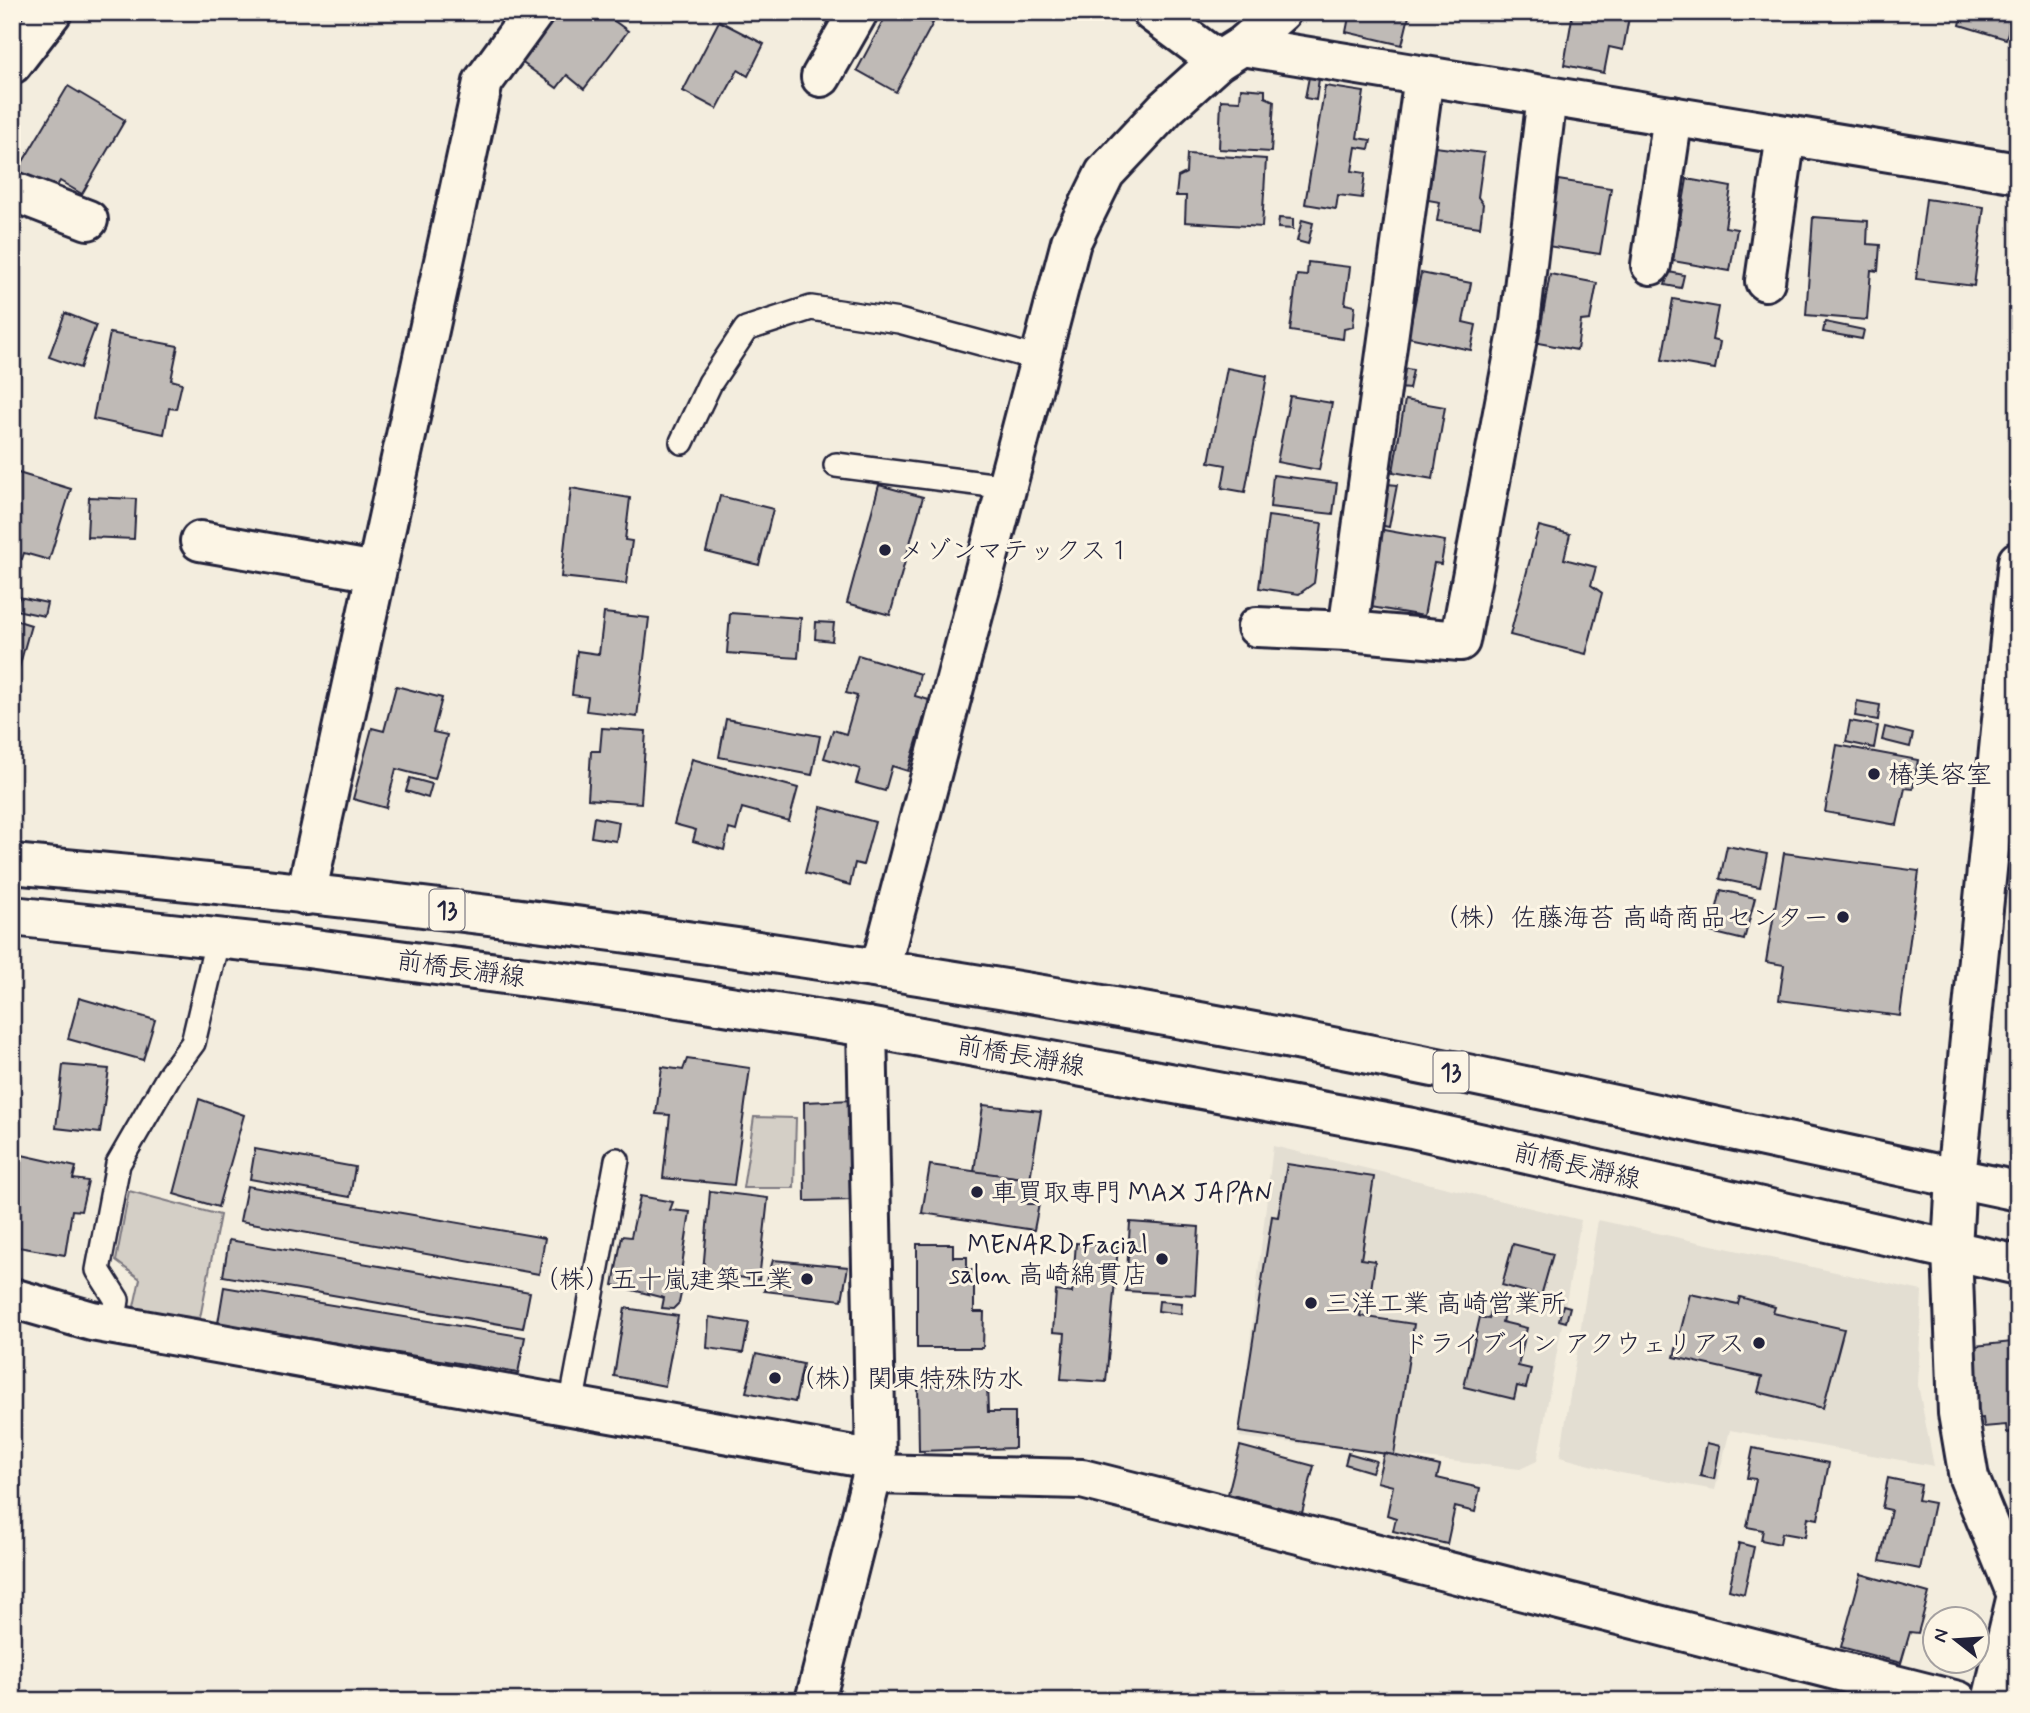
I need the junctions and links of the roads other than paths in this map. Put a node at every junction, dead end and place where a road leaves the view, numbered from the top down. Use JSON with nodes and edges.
{"nodes":[{"id":1,"x":52,"y":12,"type":"edge"},
{"id":2,"x":534,"y":12,"type":"edge"},
{"id":3,"x":858,"y":12,"type":"edge"},
{"id":4,"x":1152,"y":12,"type":"edge"},
{"id":5,"x":1280,"y":12,"type":"edge"},
{"id":6,"x":1230,"y":54,"type":"junction"},
{"id":7,"x":12,"y":64,"type":"edge"},
{"id":8,"x":1424,"y":76,"type":"junction"},
{"id":9,"x":821,"y":77,"type":"dead end"},
{"id":10,"x":1548,"y":96,"type":"junction"},
{"id":11,"x":1673,"y":116,"type":"junction"},
{"id":12,"x":1786,"y":135,"type":"junction"},
{"id":13,"x":2018,"y":173,"type":"edge"},
{"id":14,"x":12,"y":191,"type":"edge"},
{"id":15,"x":88,"y":220,"type":"dead end"},
{"id":16,"x":1651,"y":265,"type":"dead end"},
{"id":17,"x":1765,"y":281,"type":"dead end"},
{"id":18,"x":1040,"y":359,"type":"junction"},
{"id":19,"x":682,"y":442,"type":"dead end"},
{"id":20,"x":836,"y":465,"type":"dead end"},
{"id":21,"x":1007,"y":487,"type":"junction"},
{"id":22,"x":200,"y":541,"type":"dead end"},
{"id":23,"x":2018,"y":561,"type":"edge"},
{"id":24,"x":376,"y":572,"type":"junction"},
{"id":25,"x":1257,"y":627,"type":"dead end"},
{"id":26,"x":1348,"y":631,"type":"junction"},
{"id":27,"x":2011,"y":676,"type":"edge"},
{"id":28,"x":12,"y":864,"type":"edge"},
{"id":29,"x":306,"y":895,"type":"junction"},
{"id":30,"x":12,"y":916,"type":"edge"},
{"id":31,"x":218,"y":937,"type":"junction"},
{"id":32,"x":880,"y":969,"type":"junction"},
{"id":33,"x":867,"y":1027,"type":"junction"},
{"id":34,"x":617,"y":1160,"type":"dead end"},
{"id":35,"x":1956,"y":1178,"type":"junction"},
{"id":36,"x":2018,"y":1191,"type":"edge"},
{"id":37,"x":1952,"y":1248,"type":"junction"},
{"id":38,"x":2018,"y":1265,"type":"edge"},
{"id":39,"x":12,"y":1298,"type":"edge"},
{"id":40,"x":113,"y":1325,"type":"junction"},
{"id":41,"x":571,"y":1406,"type":"junction"},
{"id":42,"x":875,"y":1467,"type":"junction"},
{"id":43,"x":815,"y":1701,"type":"edge"},
{"id":44,"x":1958,"y":1701,"type":"edge"},
{"id":45,"x":1992,"y":1701,"type":"edge"}],
"edges":[{"from":1,"to":7,"type":"street"},
{"from":2,"to":24,"type":"street"},
{"from":3,"to":9,"type":"street"},
{"from":4,"to":6,"type":"street"},
{"from":5,"to":6,"type":"street"},
{"from":6,"to":8,"type":"street"},
{"from":6,"to":18,"type":"street"},
{"from":8,"to":10,"type":"street"},
{"from":8,"to":26,"type":"street"},
{"from":10,"to":11,"type":"street"},
{"from":10,"to":26,"type":"street"},
{"from":11,"to":12,"type":"street"},
{"from":11,"to":16,"type":"street"},
{"from":12,"to":13,"type":"street"},
{"from":12,"to":17,"type":"street"},
{"from":14,"to":15,"type":"street"},
{"from":18,"to":19,"type":"lane"},
{"from":18,"to":21,"type":"street"},
{"from":20,"to":21,"type":"lane"},
{"from":21,"to":32,"type":"street"},
{"from":22,"to":24,"type":"street"},
{"from":23,"to":27,"type":"street"},
{"from":24,"to":29,"type":"street"},
{"from":25,"to":26,"type":"street"},
{"from":27,"to":35,"type":"street"},
{"from":28,"to":29,"type":"street","name":"前橋長瀞線","number":"13"},
{"from":29,"to":32,"type":"street","name":"前橋長瀞線","number":"13"},
{"from":30,"to":31,"type":"street","name":"前橋長瀞線","number":"13"},
{"from":31,"to":33,"type":"street","name":"前橋長瀞線","number":"13"},
{"from":31,"to":40,"type":"lane"},
{"from":32,"to":35,"type":"street","name":"前橋長瀞線","number":"13"},
{"from":33,"to":37,"type":"street","name":"前橋長瀞線","number":"13"},
{"from":33,"to":42,"type":"street"},
{"from":34,"to":41,"type":"lane"},
{"from":35,"to":36,"type":"street","name":"前橋長瀞線","number":"13"},
{"from":35,"to":37,"type":"street"},
{"from":37,"to":38,"type":"street","name":"前橋長瀞線","number":"13"},
{"from":37,"to":45,"type":"street"},
{"from":39,"to":40,"type":"street"},
{"from":40,"to":41,"type":"street"},
{"from":41,"to":42,"type":"street"},
{"from":42,"to":43,"type":"street"},
{"from":42,"to":44,"type":"street"}]}
